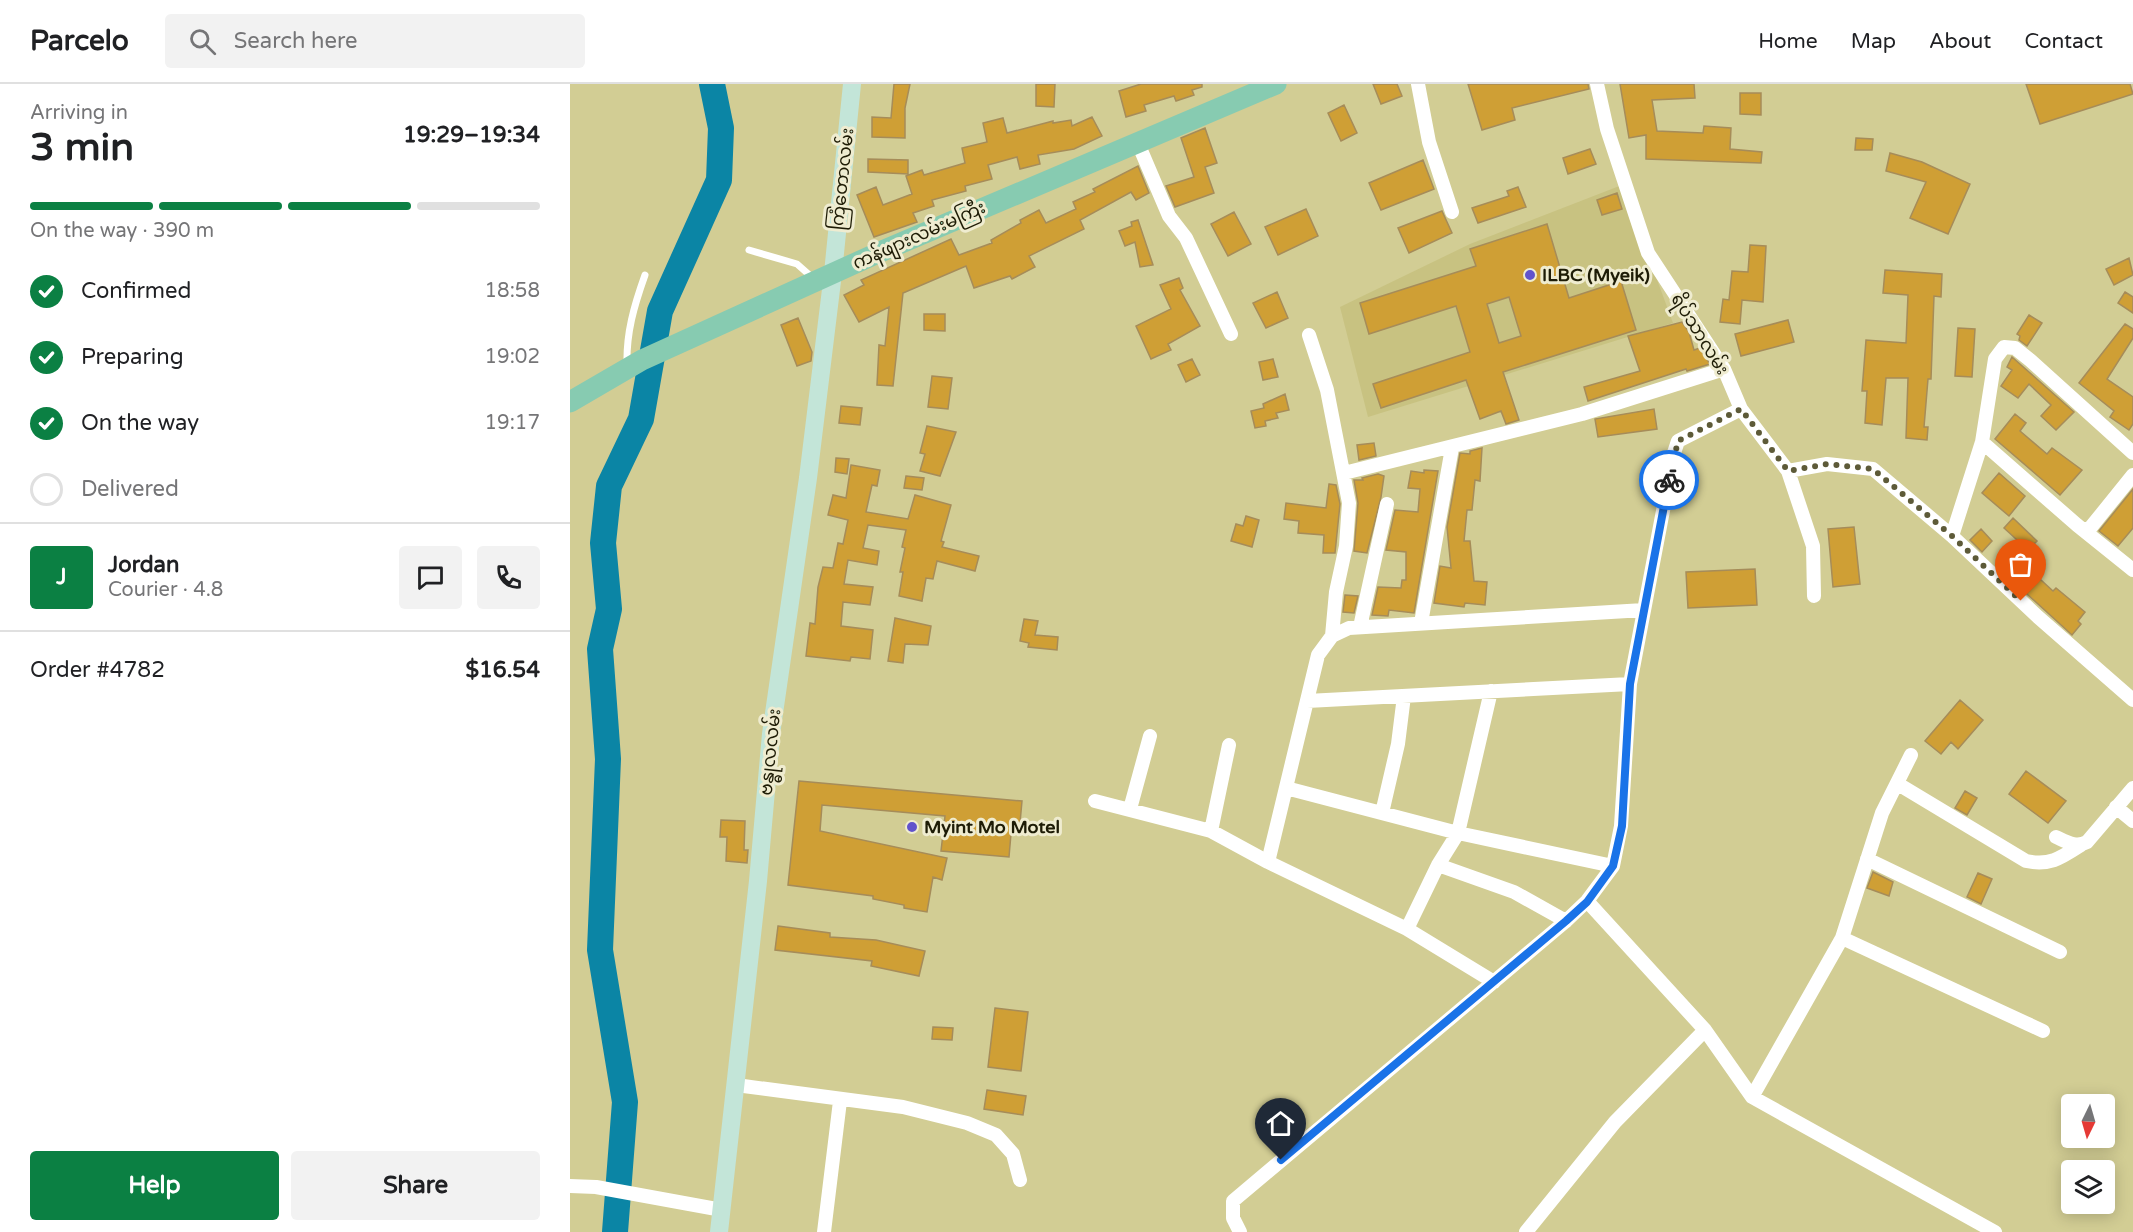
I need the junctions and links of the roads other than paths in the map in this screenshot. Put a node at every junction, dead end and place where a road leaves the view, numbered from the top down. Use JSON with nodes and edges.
{"nodes":[{"id":1,"x":852,"y":84,"type":"edge"},
{"id":2,"x":1418,"y":84,"type":"edge"},
{"id":3,"x":1597,"y":84,"type":"edge"},
{"id":4,"x":1268,"y":85,"type":"edge"},
{"id":5,"x":1137,"y":141,"type":"junction"},
{"id":6,"x":1452,"y":212,"type":"dead end"},
{"id":7,"x":749,"y":250,"type":"dead end"},
{"id":8,"x":645,"y":275,"type":"dead end"},
{"id":9,"x":825,"y":277,"type":"junction"},
{"id":10,"x":1231,"y":334,"type":"dead end"},
{"id":11,"x":1309,"y":335,"type":"dead end"},
{"id":12,"x":627,"y":369,"type":"junction"},
{"id":13,"x":1724,"y":369,"type":"junction"},
{"id":14,"x":570,"y":402,"type":"edge"},
{"id":15,"x":1741,"y":409,"type":"junction"},
{"id":16,"x":1982,"y":442,"type":"junction"},
{"id":17,"x":1452,"y":448,"type":"junction"},
{"id":18,"x":2133,"y":453,"type":"edge"},
{"id":19,"x":1788,"y":471,"type":"junction"},
{"id":20,"x":1344,"y":473,"type":"junction"},
{"id":21,"x":2133,"y":475,"type":"edge"},
{"id":22,"x":1387,"y":504,"type":"dead end"},
{"id":23,"x":2084,"y":530,"type":"junction"},
{"id":24,"x":1952,"y":536,"type":"junction"},
{"id":25,"x":2133,"y":570,"type":"edge"},
{"id":26,"x":1814,"y":596,"type":"dead end"},
{"id":27,"x":1644,"y":610,"type":"junction"},
{"id":28,"x":1421,"y":623,"type":"junction"},
{"id":29,"x":1360,"y":627,"type":"junction"},
{"id":30,"x":1332,"y":636,"type":"junction"},
{"id":31,"x":1630,"y":684,"type":"junction"},
{"id":32,"x":1491,"y":692,"type":"junction"},
{"id":33,"x":1404,"y":696,"type":"junction"},
{"id":34,"x":2133,"y":700,"type":"edge"},
{"id":35,"x":1307,"y":701,"type":"junction"},
{"id":36,"x":1150,"y":736,"type":"dead end"},
{"id":37,"x":1229,"y":745,"type":"dead end"},
{"id":38,"x":1911,"y":755,"type":"dead end"},
{"id":39,"x":1898,"y":784,"type":"junction"},
{"id":40,"x":1286,"y":788,"type":"junction"},
{"id":41,"x":2133,"y":788,"type":"edge"},
{"id":42,"x":1095,"y":801,"type":"dead end"},
{"id":43,"x":2116,"y":807,"type":"junction"},
{"id":44,"x":1130,"y":809,"type":"junction"},
{"id":45,"x":1382,"y":813,"type":"junction"},
{"id":46,"x":2133,"y":821,"type":"edge"},
{"id":47,"x":1211,"y":831,"type":"junction"},
{"id":48,"x":1458,"y":833,"type":"junction"},
{"id":49,"x":2056,"y":837,"type":"dead end"},
{"id":50,"x":2081,"y":845,"type":"junction"},
{"id":51,"x":1867,"y":859,"type":"junction"},
{"id":52,"x":1268,"y":862,"type":"junction"},
{"id":53,"x":1438,"y":865,"type":"junction"},
{"id":54,"x":1613,"y":866,"type":"junction"},
{"id":55,"x":1587,"y":902,"type":"junction"},
{"id":56,"x":1566,"y":921,"type":"junction"},
{"id":57,"x":1407,"y":929,"type":"junction"},
{"id":58,"x":1842,"y":938,"type":"junction"},
{"id":59,"x":2060,"y":952,"type":"dead end"},
{"id":60,"x":1494,"y":982,"type":"junction"},
{"id":61,"x":1705,"y":1029,"type":"junction"},
{"id":62,"x":2043,"y":1031,"type":"dead end"},
{"id":63,"x":736,"y":1085,"type":"junction"},
{"id":64,"x":1752,"y":1097,"type":"junction"},
{"id":65,"x":840,"y":1101,"type":"junction"},
{"id":66,"x":1020,"y":1180,"type":"dead end"},
{"id":67,"x":570,"y":1186,"type":"edge"},
{"id":68,"x":722,"y":1210,"type":"junction"},
{"id":69,"x":719,"y":1232,"type":"edge"},
{"id":70,"x":824,"y":1232,"type":"edge"},
{"id":71,"x":1240,"y":1232,"type":"edge"},
{"id":72,"x":1526,"y":1232,"type":"edge"},
{"id":73,"x":1995,"y":1232,"type":"edge"}],
"edges":[{"from":1,"to":9,"type":"street","name":"ကြံတောလမ်း"},
{"from":2,"to":6,"type":"street"},
{"from":3,"to":13,"type":"street","name":"ရိပ်သာလမ်း"},
{"from":4,"to":5,"type":"main road","name":"ကန်ဖျားလမ်းမကြီး"},
{"from":5,"to":9,"type":"main road","name":"ကန်ဖျားလမ်းမကြီး"},
{"from":5,"to":10,"type":"street"},
{"from":7,"to":9,"type":"lane"},
{"from":8,"to":12,"type":"lane"},
{"from":9,"to":12,"type":"main road","name":"ကန်ဖျားလမ်းမကြီး"},
{"from":9,"to":63,"type":"street","name":"ဗန္ဓုလလမ်း"},
{"from":11,"to":20,"type":"street"},
{"from":12,"to":14,"type":"main road","name":"ကန်ဖျားလမ်းမကြီး"},
{"from":13,"to":15,"type":"street","name":"ရိပ်သာလမ်း"},
{"from":13,"to":17,"type":"street"},
{"from":15,"to":19,"type":"street","name":"ရိပ်သာလမ်း"},
{"from":15,"to":27,"type":"street"},
{"from":16,"to":18,"type":"street"},
{"from":16,"to":23,"type":"street"},
{"from":16,"to":24,"type":"street"},
{"from":17,"to":20,"type":"street"},
{"from":17,"to":28,"type":"street"},
{"from":19,"to":24,"type":"street"},
{"from":19,"to":26,"type":"street","name":"ရိပ်သာလမ်း"},
{"from":20,"to":30,"type":"street"},
{"from":21,"to":23,"type":"street"},
{"from":22,"to":29,"type":"street"},
{"from":23,"to":25,"type":"street"},
{"from":24,"to":34,"type":"street"},
{"from":27,"to":28,"type":"street"},
{"from":27,"to":31,"type":"street"},
{"from":28,"to":29,"type":"street"},
{"from":29,"to":30,"type":"street"},
{"from":30,"to":35,"type":"street"},
{"from":31,"to":32,"type":"street"},
{"from":31,"to":54,"type":"street"},
{"from":32,"to":33,"type":"street"},
{"from":32,"to":48,"type":"street"},
{"from":33,"to":35,"type":"street"},
{"from":33,"to":45,"type":"street"},
{"from":35,"to":40,"type":"street"},
{"from":36,"to":44,"type":"street"},
{"from":37,"to":47,"type":"street"},
{"from":38,"to":39,"type":"street"},
{"from":39,"to":50,"type":"street"},
{"from":39,"to":51,"type":"street"},
{"from":40,"to":45,"type":"street"},
{"from":40,"to":52,"type":"street"},
{"from":41,"to":43,"type":"street"},
{"from":42,"to":44,"type":"street"},
{"from":43,"to":46,"type":"street"},
{"from":43,"to":50,"type":"street"},
{"from":44,"to":47,"type":"street"},
{"from":45,"to":48,"type":"street"},
{"from":47,"to":52,"type":"street"},
{"from":48,"to":53,"type":"street"},
{"from":48,"to":54,"type":"street"},
{"from":49,"to":50,"type":"street"},
{"from":51,"to":58,"type":"street"},
{"from":51,"to":59,"type":"street"},
{"from":52,"to":57,"type":"street"},
{"from":53,"to":56,"type":"street"},
{"from":53,"to":57,"type":"street"},
{"from":54,"to":55,"type":"street"},
{"from":55,"to":56,"type":"street"},
{"from":55,"to":61,"type":"street"},
{"from":56,"to":60,"type":"street"},
{"from":57,"to":60,"type":"street"},
{"from":58,"to":62,"type":"street"},
{"from":58,"to":64,"type":"street"},
{"from":60,"to":71,"type":"street"},
{"from":61,"to":64,"type":"street"},
{"from":61,"to":72,"type":"street"},
{"from":63,"to":65,"type":"street"},
{"from":63,"to":68,"type":"street","name":"ဗန္ဓုလလမ်း"},
{"from":64,"to":73,"type":"street"},
{"from":65,"to":66,"type":"street"},
{"from":65,"to":70,"type":"street"},
{"from":67,"to":68,"type":"street"},
{"from":68,"to":69,"type":"street","name":"ဗန္ဓုလလမ်း"}]}
